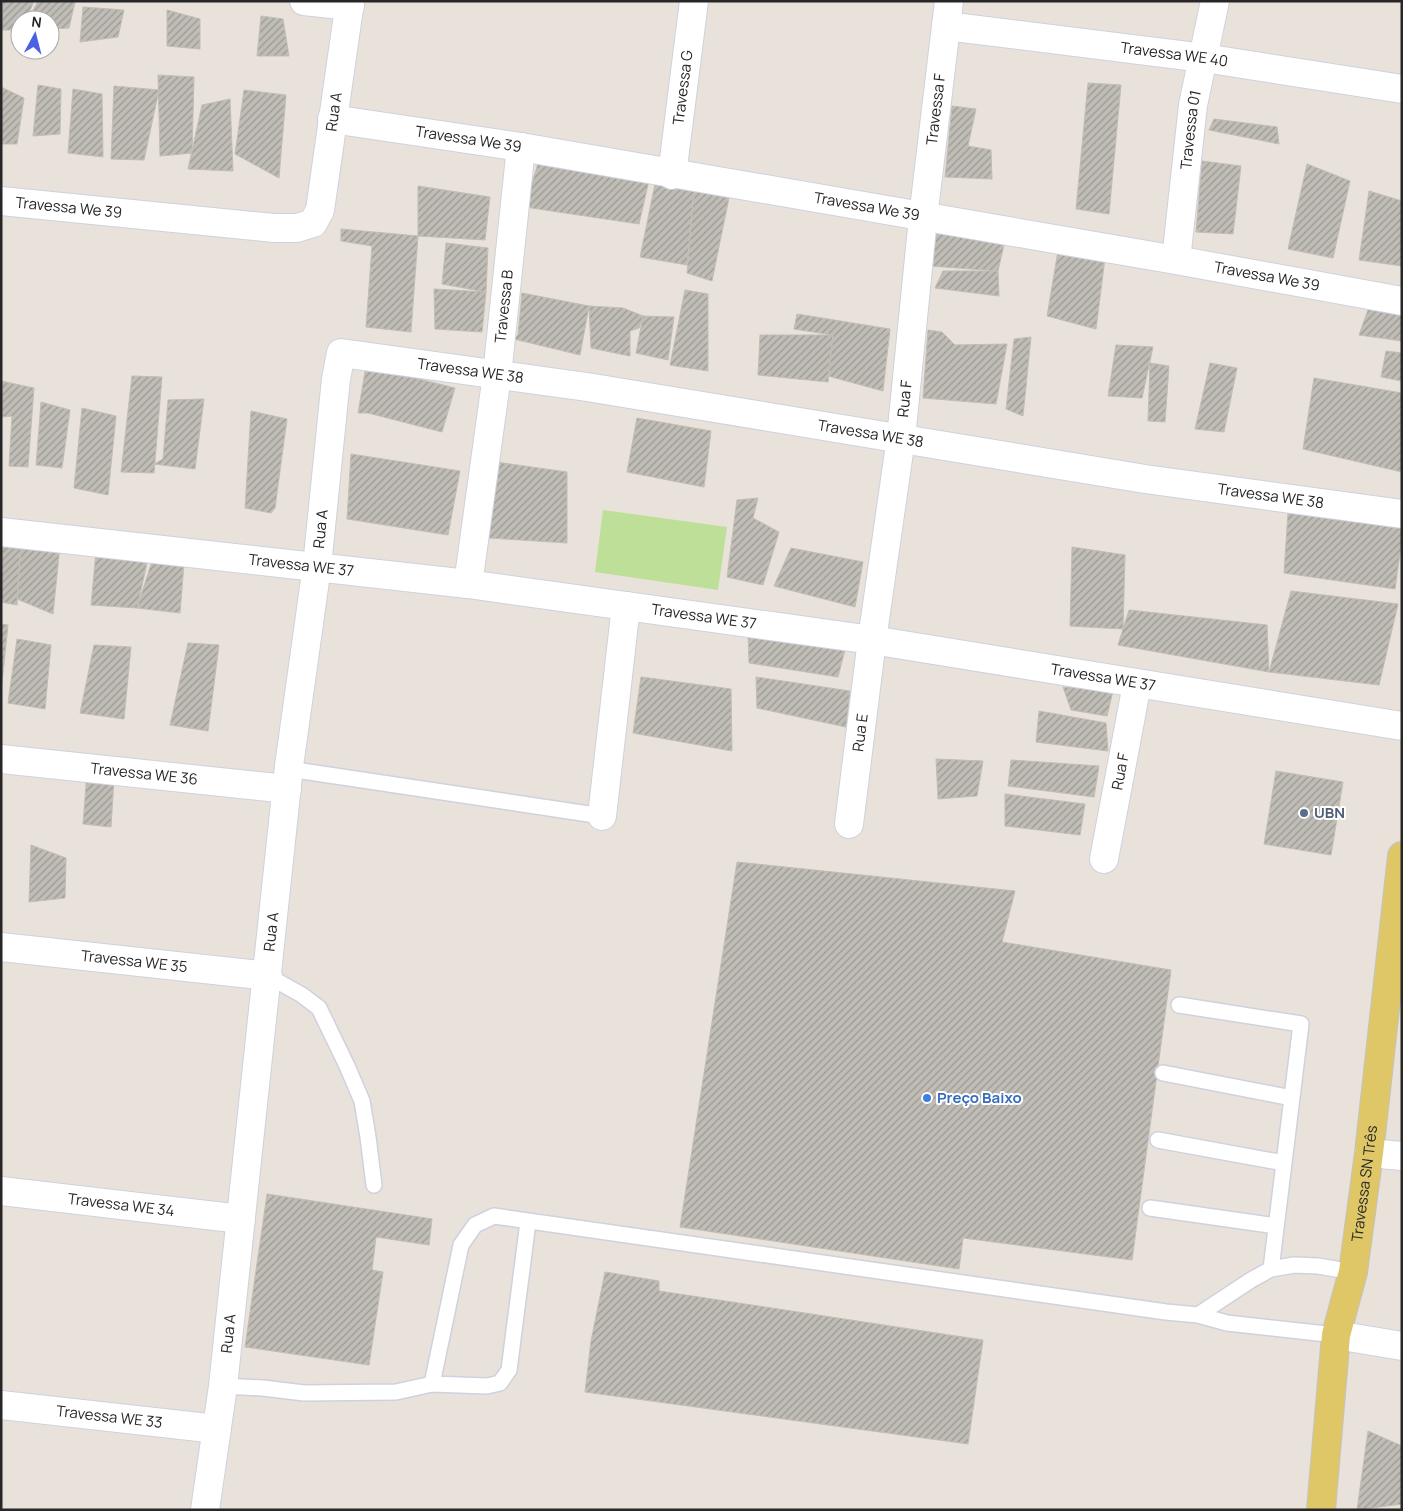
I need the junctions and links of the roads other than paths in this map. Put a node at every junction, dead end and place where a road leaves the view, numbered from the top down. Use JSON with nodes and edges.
{"nodes":[{"id":1,"x":304,"y":1,"type":"edge"},
{"id":2,"x":694,"y":1,"type":"edge"},
{"id":3,"x":1214,"y":1,"type":"edge"},
{"id":4,"x":350,"y":4,"type":"edge"},
{"id":5,"x":948,"y":14,"type":"edge"},
{"id":6,"x":1204,"y":58,"type":"junction"},
{"id":7,"x":1402,"y":90,"type":"edge"},
{"id":8,"x":332,"y":119,"type":"junction"},
{"id":9,"x":521,"y":147,"type":"junction"},
{"id":10,"x":672,"y":174,"type":"junction"},
{"id":11,"x":1,"y":201,"type":"edge"},
{"id":12,"x":923,"y":218,"type":"junction"},
{"id":13,"x":313,"y":223,"type":"joint"},
{"id":14,"x":1176,"y":260,"type":"junction"},
{"id":15,"x":1402,"y":301,"type":"edge"},
{"id":16,"x":341,"y":352,"type":"joint"},
{"id":17,"x":498,"y":375,"type":"junction"},
{"id":18,"x":900,"y":438,"type":"junction"},
{"id":19,"x":1402,"y":514,"type":"edge"},
{"id":20,"x":1,"y":532,"type":"edge"},
{"id":21,"x":317,"y":566,"type":"junction"},
{"id":22,"x":468,"y":584,"type":"junction"},
{"id":23,"x":626,"y":606,"type":"junction"},
{"id":24,"x":872,"y":640,"type":"junction"},
{"id":25,"x":1137,"y":684,"type":"junction"},
{"id":26,"x":1402,"y":726,"type":"edge"},
{"id":27,"x":1,"y":760,"type":"edge"},
{"id":28,"x":288,"y":779,"type":"junction"},
{"id":29,"x":602,"y":816,"type":"joint"},
{"id":30,"x":849,"y":824,"type":"dead end"},
{"id":31,"x":1402,"y":856,"type":"edge"},
{"id":32,"x":1104,"y":859,"type":"dead end"},
{"id":33,"x":1397,"y":942,"type":"edge"},
{"id":34,"x":1,"y":947,"type":"edge"},
{"id":35,"x":268,"y":976,"type":"junction"},
{"id":36,"x":1179,"y":1005,"type":"dead end"},
{"id":37,"x":1163,"y":1073,"type":"dead end"},
{"id":38,"x":1292,"y":1098,"type":"junction"},
{"id":39,"x":1158,"y":1140,"type":"dead end"},
{"id":40,"x":1369,"y":1153,"type":"junction"},
{"id":41,"x":1402,"y":1156,"type":"edge"},
{"id":42,"x":1284,"y":1163,"type":"junction"},
{"id":43,"x":374,"y":1185,"type":"dead end"},
{"id":44,"x":1,"y":1191,"type":"edge"},
{"id":45,"x":1150,"y":1208,"type":"dead end"},
{"id":46,"x":242,"y":1219,"type":"junction"},
{"id":47,"x":528,"y":1222,"type":"junction"},
{"id":48,"x":1276,"y":1226,"type":"junction"},
{"id":49,"x":1271,"y":1270,"type":"junction"},
{"id":50,"x":1353,"y":1272,"type":"junction"},
{"id":51,"x":1198,"y":1315,"type":"junction"},
{"id":52,"x":1336,"y":1336,"type":"junction"},
{"id":53,"x":1402,"y":1346,"type":"edge"},
{"id":54,"x":432,"y":1384,"type":"junction"},
{"id":55,"x":223,"y":1386,"type":"junction"},
{"id":56,"x":1,"y":1405,"type":"edge"},
{"id":57,"x":217,"y":1429,"type":"junction"},
{"id":58,"x":205,"y":1510,"type":"edge"},
{"id":59,"x":1321,"y":1510,"type":"edge"}],
"edges":[{"from":1,"to":4,"type":"street"},
{"from":2,"to":10,"type":"street","name":"Travessa G"},
{"from":3,"to":6,"type":"street","name":"Travessa 01"},
{"from":4,"to":8,"type":"street","name":"Rua A"},
{"from":5,"to":6,"type":"street","name":"Travessa WE 40"},
{"from":5,"to":12,"type":"street","name":"Travessa F"},
{"from":6,"to":7,"type":"street","name":"Travessa WE 40"},
{"from":6,"to":14,"type":"street","name":"Travessa 01"},
{"from":8,"to":9,"type":"street","name":"Travessa We 39"},
{"from":8,"to":13,"type":"street","name":"Rua A"},
{"from":9,"to":10,"type":"street","name":"Travessa We 39"},
{"from":9,"to":17,"type":"street","name":"Travessa B"},
{"from":10,"to":12,"type":"street","name":"Travessa We 39"},
{"from":11,"to":13,"type":"street","name":"Travessa We 39"},
{"from":12,"to":14,"type":"street","name":"Travessa We 39"},
{"from":12,"to":18,"type":"street","name":"Rua F"},
{"from":14,"to":15,"type":"street","name":"Travessa We 39"},
{"from":16,"to":17,"type":"street","name":"Travessa WE 38"},
{"from":16,"to":21,"type":"street","name":"Rua A"},
{"from":17,"to":18,"type":"street","name":"Travessa WE 38"},
{"from":17,"to":22,"type":"street","name":"Travessa B"},
{"from":18,"to":19,"type":"street","name":"Travessa WE 38"},
{"from":18,"to":24,"type":"street","name":"Rua F"},
{"from":20,"to":21,"type":"street","name":"Travessa WE 37"},
{"from":21,"to":22,"type":"street","name":"Travessa WE 37"},
{"from":21,"to":28,"type":"street","name":"Rua A"},
{"from":22,"to":23,"type":"street","name":"Travessa WE 37"},
{"from":23,"to":24,"type":"street","name":"Travessa WE 37"},
{"from":23,"to":29,"type":"street"},
{"from":24,"to":25,"type":"street","name":"Travessa WE 37"},
{"from":24,"to":30,"type":"street","name":"Rua E"},
{"from":25,"to":26,"type":"street","name":"Travessa WE 37"},
{"from":25,"to":32,"type":"street","name":"Rua F"},
{"from":27,"to":28,"type":"street","name":"Travessa WE 36"},
{"from":28,"to":29,"type":"lane"},
{"from":28,"to":35,"type":"street","name":"Rua A"},
{"from":31,"to":33,"type":"main road","name":"Travessa SN Três"},
{"from":33,"to":40,"type":"main road","name":"Travessa SN Três"},
{"from":34,"to":35,"type":"street","name":"Travessa WE 35"},
{"from":35,"to":43,"type":"lane"},
{"from":35,"to":46,"type":"street","name":"Rua A"},
{"from":36,"to":38,"type":"lane"},
{"from":37,"to":38,"type":"lane"},
{"from":38,"to":42,"type":"lane"},
{"from":39,"to":42,"type":"lane"},
{"from":40,"to":41,"type":"street"},
{"from":40,"to":50,"type":"main road","name":"Travessa SN Três"},
{"from":42,"to":48,"type":"lane"},
{"from":44,"to":46,"type":"street","name":"Travessa WE 34"},
{"from":45,"to":48,"type":"lane"},
{"from":46,"to":55,"type":"street","name":"Rua A"},
{"from":47,"to":51,"type":"lane"},
{"from":47,"to":54,"type":"lane"},
{"from":47,"to":54,"type":"lane"},
{"from":48,"to":49,"type":"lane"},
{"from":49,"to":50,"type":"lane"},
{"from":49,"to":51,"type":"lane"},
{"from":50,"to":52,"type":"main road","name":"Travessa SN Três"},
{"from":51,"to":52,"type":"lane"},
{"from":52,"to":53,"type":"street"},
{"from":52,"to":59,"type":"main road","name":"Travessa SN Três"},
{"from":54,"to":55,"type":"lane"},
{"from":55,"to":57,"type":"street","name":"Rua A"},
{"from":56,"to":57,"type":"street","name":"Travessa WE 33"},
{"from":57,"to":58,"type":"street","name":"Rua A"}]}
